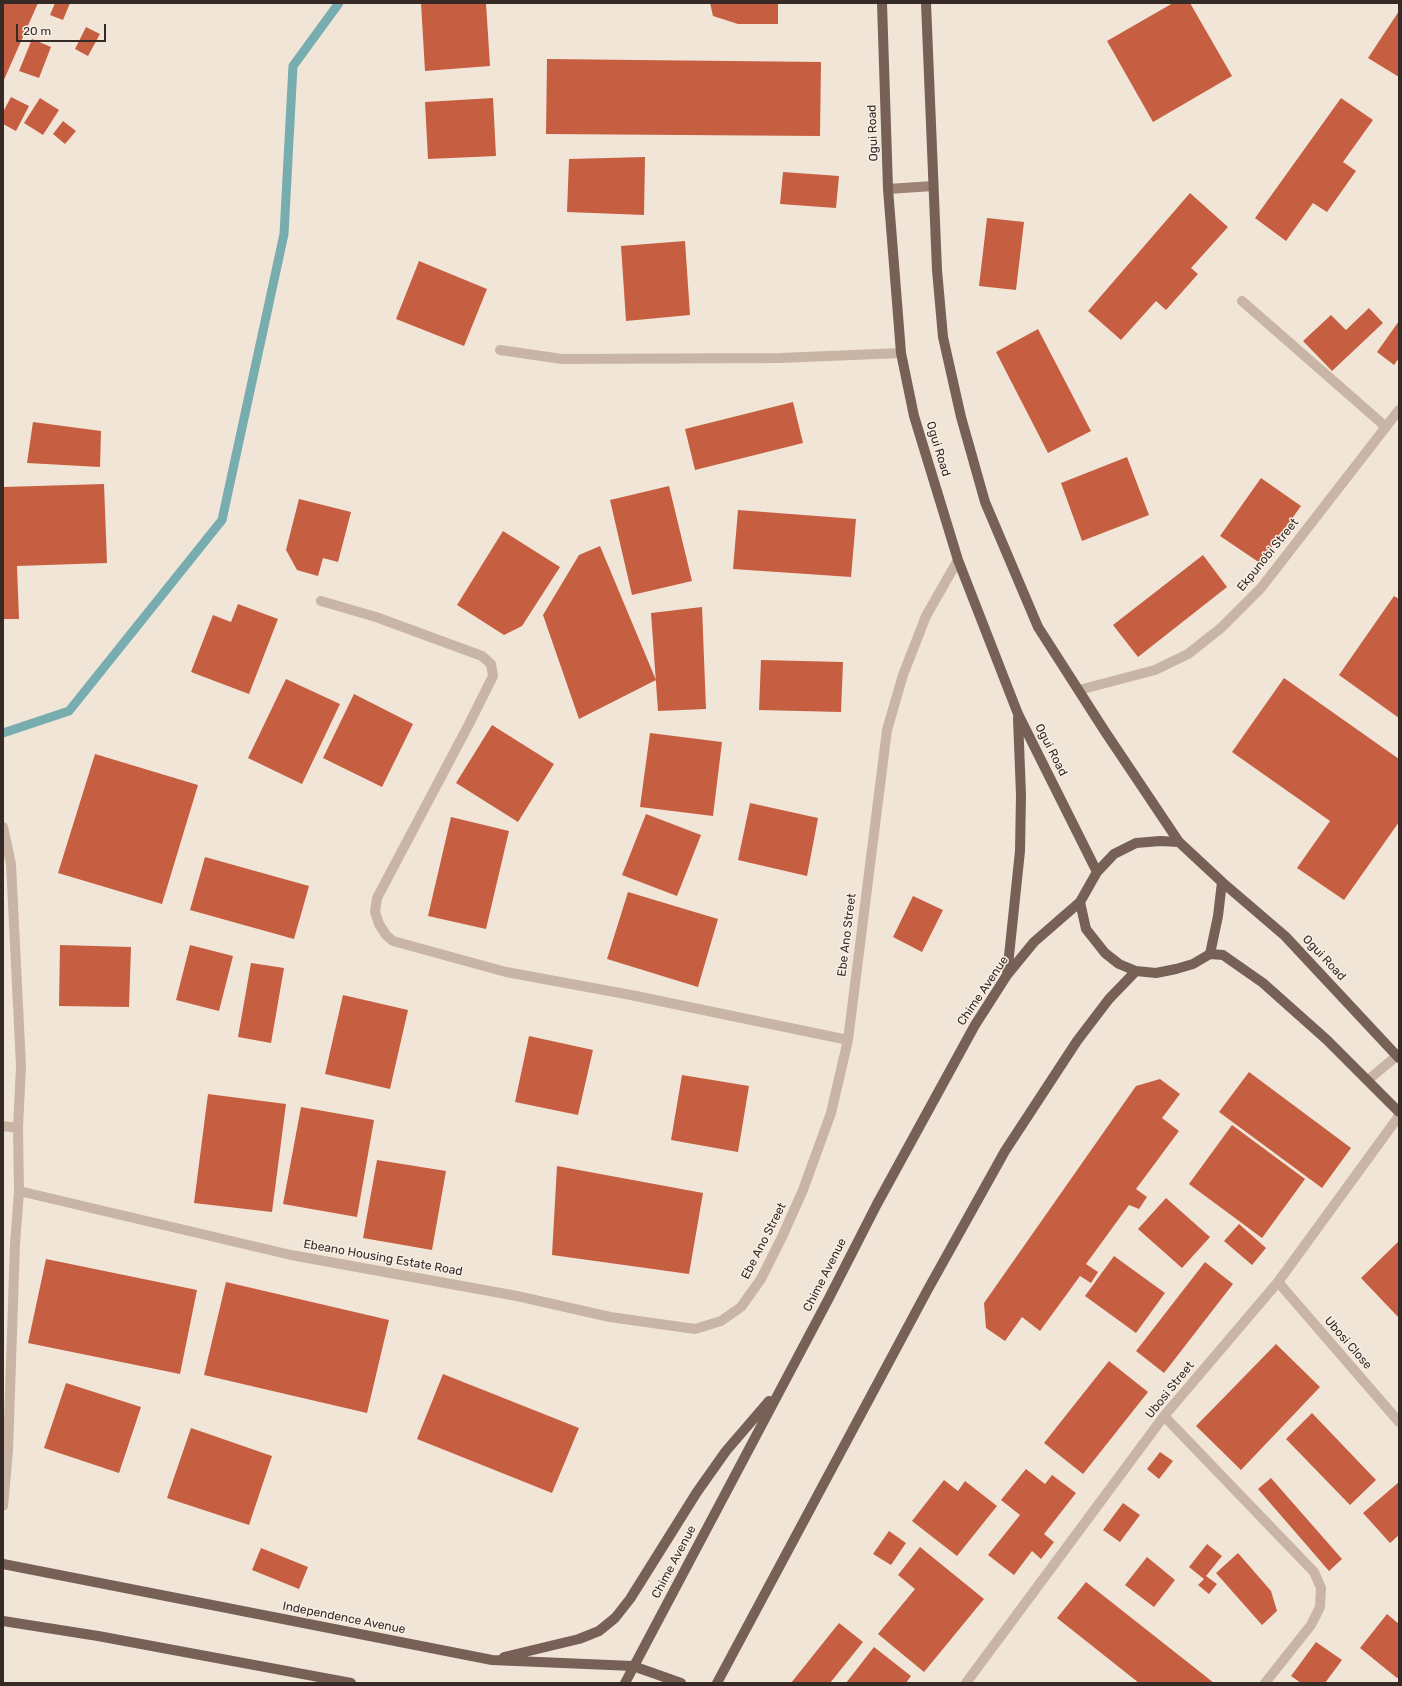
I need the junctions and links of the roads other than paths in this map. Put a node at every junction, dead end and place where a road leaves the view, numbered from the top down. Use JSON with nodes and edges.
{"nodes":[{"id":1,"x":882,"y":3,"type":"edge"},
{"id":2,"x":926,"y":3,"type":"edge"},
{"id":3,"x":933,"y":186,"type":"junction"},
{"id":4,"x":888,"y":189,"type":"junction"},
{"id":5,"x":1242,"y":301,"type":"dead end"},
{"id":6,"x":500,"y":350,"type":"dead end"},
{"id":7,"x":901,"y":353,"type":"junction"},
{"id":8,"x":1399,"y":410,"type":"edge"},
{"id":9,"x":1386,"y":427,"type":"junction"},
{"id":10,"x":958,"y":560,"type":"junction"},
{"id":11,"x":321,"y":601,"type":"dead end"},
{"id":12,"x":1079,"y":690,"type":"junction"},
{"id":13,"x":1018,"y":714,"type":"junction"},
{"id":14,"x":3,"y":827,"type":"edge"},
{"id":15,"x":1179,"y":842,"type":"junction"},
{"id":16,"x":1097,"y":872,"type":"junction"},
{"id":17,"x":1222,"y":882,"type":"junction"},
{"id":18,"x":1080,"y":902,"type":"junction"},
{"id":19,"x":1210,"y":954,"type":"junction"},
{"id":20,"x":1136,"y":971,"type":"junction"},
{"id":21,"x":1007,"y":975,"type":"junction"},
{"id":22,"x":848,"y":1040,"type":"junction"},
{"id":23,"x":1398,"y":1056,"type":"edge"},
{"id":24,"x":1368,"y":1080,"type":"junction"},
{"id":25,"x":1399,"y":1112,"type":"edge"},
{"id":26,"x":1399,"y":1116,"type":"edge"},
{"id":27,"x":3,"y":1126,"type":"edge"},
{"id":28,"x":18,"y":1128,"type":"junction"},
{"id":29,"x":19,"y":1191,"type":"junction"},
{"id":30,"x":1278,"y":1282,"type":"junction"},
{"id":31,"x":741,"y":1307,"type":"joint"},
{"id":32,"x":781,"y":1387,"type":"junction"},
{"id":33,"x":1164,"y":1416,"type":"junction"},
{"id":34,"x":1399,"y":1422,"type":"edge"},
{"id":35,"x":3,"y":1506,"type":"edge"},
{"id":36,"x":3,"y":1564,"type":"edge"},
{"id":37,"x":3,"y":1621,"type":"edge"},
{"id":38,"x":492,"y":1660,"type":"junction"},
{"id":39,"x":633,"y":1666,"type":"junction"},
{"id":40,"x":351,"y":1683,"type":"edge"},
{"id":41,"x":625,"y":1683,"type":"edge"},
{"id":42,"x":681,"y":1683,"type":"edge"},
{"id":43,"x":717,"y":1683,"type":"edge"},
{"id":44,"x":966,"y":1683,"type":"edge"},
{"id":45,"x":1265,"y":1683,"type":"edge"}],
"edges":[{"from":1,"to":4,"type":"main road","name":"Ogui Road"},
{"from":2,"to":3,"type":"main road"},
{"from":3,"to":4,"type":"main road"},
{"from":3,"to":12,"type":"main road"},
{"from":4,"to":7,"type":"main road","name":"Ogui Road"},
{"from":5,"to":9,"type":"street"},
{"from":6,"to":7,"type":"street"},
{"from":7,"to":10,"type":"main road","name":"Ogui Road"},
{"from":8,"to":9,"type":"street","name":"Ekpunobi Street"},
{"from":9,"to":12,"type":"street","name":"Ekpunobi Street"},
{"from":10,"to":13,"type":"main road","name":"Ogui Road"},
{"from":10,"to":22,"type":"street","name":"Ebe Ano Street"},
{"from":11,"to":22,"type":"street"},
{"from":12,"to":15,"type":"main road"},
{"from":13,"to":16,"type":"main road","name":"Ogui Road"},
{"from":13,"to":21,"type":"main road"},
{"from":14,"to":28,"type":"street"},
{"from":15,"to":16,"type":"main road"},
{"from":15,"to":17,"type":"main road"},
{"from":16,"to":18,"type":"main road"},
{"from":17,"to":19,"type":"main road"},
{"from":17,"to":23,"type":"main road","name":"Ogui Road"},
{"from":18,"to":20,"type":"main road"},
{"from":18,"to":21,"type":"main road","name":"Chime Avenue"},
{"from":19,"to":20,"type":"main road"},
{"from":19,"to":24,"type":"main road"},
{"from":20,"to":43,"type":"main road"},
{"from":21,"to":32,"type":"main road","name":"Chime Avenue"},
{"from":22,"to":31,"type":"street","name":"Ebe Ano Street"},
{"from":23,"to":24,"type":"street"},
{"from":24,"to":25,"type":"main road"},
{"from":26,"to":30,"type":"street","name":"Ubosi Street"},
{"from":27,"to":28,"type":"street"},
{"from":28,"to":29,"type":"street"},
{"from":29,"to":31,"type":"street","name":"Ebeano Housing Estate Road"},
{"from":29,"to":35,"type":"street"},
{"from":30,"to":33,"type":"street","name":"Ubosi Street"},
{"from":30,"to":34,"type":"street","name":"Ubosi Close"},
{"from":32,"to":38,"type":"main road"},
{"from":32,"to":39,"type":"main road","name":"Chime Avenue"},
{"from":33,"to":44,"type":"street","name":"Ubosi Street"},
{"from":33,"to":45,"type":"street"},
{"from":36,"to":38,"type":"main road","name":"Independence Avenue"},
{"from":37,"to":40,"type":"main road"},
{"from":38,"to":39,"type":"main road","name":"Independence Avenue"},
{"from":39,"to":41,"type":"main road","name":"Chime Avenue"},
{"from":39,"to":42,"type":"main road","name":"Independence Avenue"}]}
